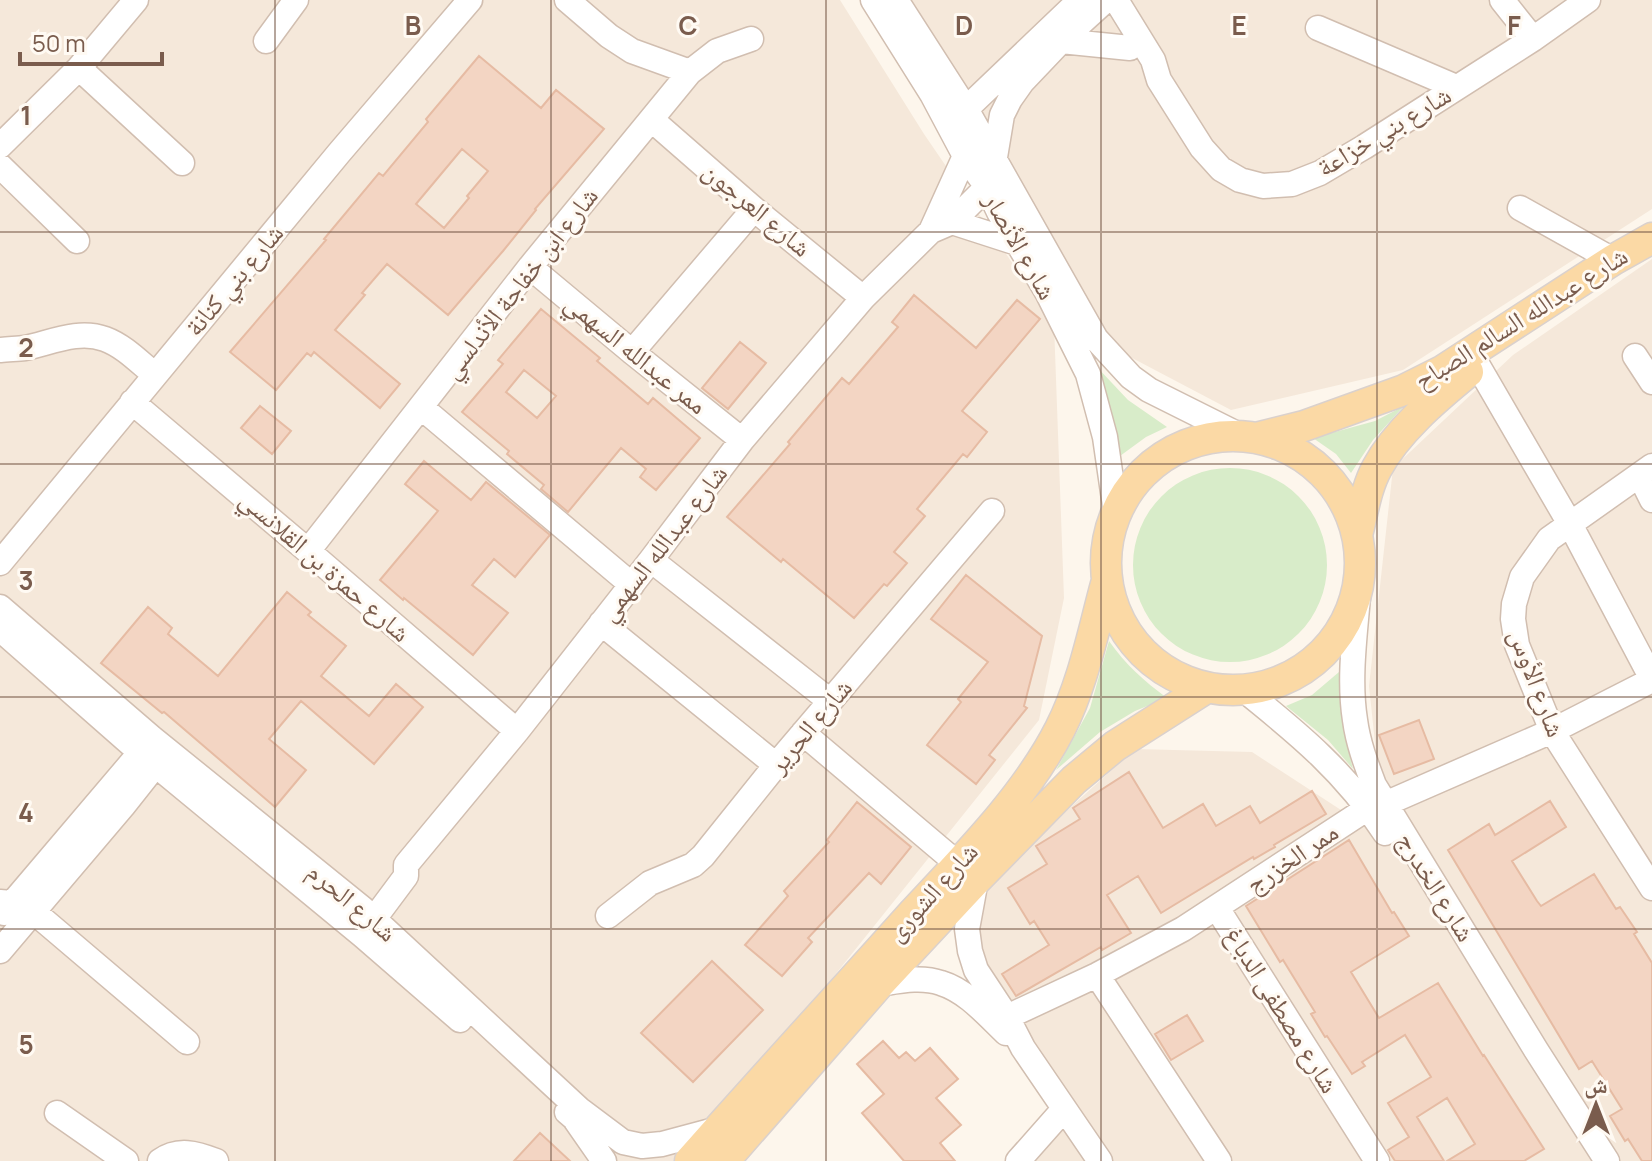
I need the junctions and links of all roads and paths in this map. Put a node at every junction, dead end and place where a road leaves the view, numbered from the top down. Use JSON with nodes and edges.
{"nodes":[{"id":1,"x":136,"y":0,"type":"edge"},
{"id":2,"x":296,"y":0,"type":"edge"},
{"id":3,"x":470,"y":0,"type":"edge"},
{"id":4,"x":567,"y":0,"type":"edge"},
{"id":5,"x":873,"y":0,"type":"edge"},
{"id":6,"x":896,"y":0,"type":"edge"},
{"id":7,"x":1588,"y":0,"type":"edge"},
{"id":8,"x":1101,"y":1,"type":"edge"},
{"id":9,"x":1507,"y":4,"type":"edge"},
{"id":10,"x":1318,"y":28,"type":"dead end"},
{"id":11,"x":751,"y":39,"type":"dead end"},
{"id":12,"x":1533,"y":39,"type":"junction"},
{"id":13,"x":266,"y":41,"type":"dead end"},
{"id":14,"x":1061,"y":41,"type":"junction"},
{"id":15,"x":1130,"y":48,"type":"junction"},
{"id":16,"x":79,"y":68,"type":"junction"},
{"id":17,"x":690,"y":72,"type":"junction"},
{"id":18,"x":1003,"y":73,"type":"junction"},
{"id":19,"x":943,"y":74,"type":"junction"},
{"id":20,"x":1159,"y":80,"type":"junction"},
{"id":21,"x":1456,"y":87,"type":"junction"},
{"id":22,"x":966,"y":109,"type":"junction"},
{"id":23,"x":652,"y":120,"type":"junction"},
{"id":24,"x":0,"y":146,"type":"edge"},
{"id":25,"x":965,"y":156,"type":"junction"},
{"id":26,"x":995,"y":159,"type":"junction"},
{"id":27,"x":182,"y":163,"type":"dead end"},
{"id":28,"x":0,"y":166,"type":"edge"},
{"id":29,"x":987,"y":187,"type":"junction"},
{"id":30,"x":1520,"y":208,"type":"dead end"},
{"id":31,"x":754,"y":209,"type":"junction"},
{"id":32,"x":942,"y":226,"type":"junction"},
{"id":33,"x":1650,"y":240,"type":"edge"},
{"id":34,"x":77,"y":241,"type":"dead end"},
{"id":35,"x":1017,"y":243,"type":"junction"},
{"id":36,"x":1613,"y":260,"type":"junction"},
{"id":37,"x":530,"y":267,"type":"junction"},
{"id":38,"x":863,"y":298,"type":"junction"},
{"id":39,"x":0,"y":350,"type":"edge"},
{"id":40,"x":632,"y":352,"type":"junction"},
{"id":41,"x":1635,"y":356,"type":"dead end"},
{"id":42,"x":1477,"y":364,"type":"junction"},
{"id":43,"x":155,"y":375,"type":"junction"},
{"id":44,"x":1652,"y":382,"type":"edge"},
{"id":45,"x":132,"y":402,"type":"junction"},
{"id":46,"x":422,"y":408,"type":"junction"},
{"id":47,"x":1248,"y":437,"type":"junction"},
{"id":48,"x":742,"y":440,"type":"junction"},
{"id":49,"x":1646,"y":471,"type":"edge"},
{"id":50,"x":1652,"y":500,"type":"edge"},
{"id":51,"x":992,"y":511,"type":"dead end"},
{"id":52,"x":1116,"y":513,"type":"junction"},
{"id":53,"x":1570,"y":524,"type":"junction"},
{"id":54,"x":1357,"y":535,"type":"junction"},
{"id":55,"x":308,"y":551,"type":"junction"},
{"id":56,"x":651,"y":560,"type":"junction"},
{"id":57,"x":0,"y":563,"type":"edge"},
{"id":58,"x":1106,"y":582,"type":"junction"},
{"id":59,"x":1359,"y":584,"type":"junction"},
{"id":60,"x":632,"y":585,"type":"junction"},
{"id":61,"x":0,"y":607,"type":"edge"},
{"id":62,"x":601,"y":623,"type":"junction"},
{"id":63,"x":0,"y":629,"type":"edge"},
{"id":64,"x":1652,"y":680,"type":"edge"},
{"id":65,"x":1206,"y":688,"type":"junction"},
{"id":66,"x":1244,"y":690,"type":"junction"},
{"id":67,"x":830,"y":701,"type":"junction"},
{"id":68,"x":517,"y":731,"type":"junction"},
{"id":69,"x":1552,"y":731,"type":"junction"},
{"id":70,"x":803,"y":733,"type":"junction"},
{"id":71,"x":154,"y":751,"type":"junction"},
{"id":72,"x":776,"y":765,"type":"junction"},
{"id":73,"x":1376,"y":806,"type":"junction"},
{"id":74,"x":967,"y":872,"type":"junction"},
{"id":75,"x":1652,"y":888,"type":"edge"},
{"id":76,"x":1217,"y":908,"type":"junction"},
{"id":77,"x":12,"y":909,"type":"edge"},
{"id":78,"x":608,"y":916,"type":"dead end"},
{"id":79,"x":362,"y":921,"type":"junction"},
{"id":80,"x":0,"y":951,"type":"edge"},
{"id":81,"x":1097,"y":975,"type":"junction"},
{"id":82,"x":879,"y":984,"type":"junction"},
{"id":83,"x":1002,"y":1021,"type":"junction"},
{"id":84,"x":187,"y":1042,"type":"dead end"},
{"id":85,"x":1064,"y":1109,"type":"junction"},
{"id":86,"x":57,"y":1113,"type":"dead end"},
{"id":87,"x":718,"y":1129,"type":"junction"},
{"id":88,"x":126,"y":1161,"type":"edge"},
{"id":89,"x":160,"y":1161,"type":"edge"},
{"id":90,"x":216,"y":1161,"type":"edge"},
{"id":91,"x":604,"y":1161,"type":"edge"},
{"id":92,"x":690,"y":1161,"type":"edge"},
{"id":93,"x":724,"y":1161,"type":"edge"},
{"id":94,"x":1018,"y":1161,"type":"edge"},
{"id":95,"x":1100,"y":1161,"type":"edge"},
{"id":96,"x":1219,"y":1161,"type":"edge"},
{"id":97,"x":1377,"y":1161,"type":"edge"},
{"id":98,"x":1592,"y":1161,"type":"edge"},
{"id":99,"x":1607,"y":1161,"type":"edge"}],
"edges":[{"from":1,"to":16,"type":"street"},
{"from":2,"to":13,"type":"street"},
{"from":3,"to":43,"type":"street","name":"شارع بني كنانة"},
{"from":4,"to":17,"type":"street"},
{"from":5,"to":25,"type":"street","name":"شارع الأنصار"},
{"from":6,"to":19,"type":"street","name":"شارع الأنصار"},
{"from":7,"to":12,"type":"street","name":"شارع بني خزاعة"},
{"from":8,"to":14,"type":"street","name":"شارع عبدالله السهمي"},
{"from":8,"to":15,"type":"street","name":"شارع بني خزاعة"},
{"from":8,"to":18,"type":"street"},
{"from":8,"to":20,"type":"street","name":"شارع بني خزاعة"},
{"from":9,"to":12,"type":"street"},
{"from":10,"to":21,"type":"street"},
{"from":11,"to":17,"type":"street","name":"شارع ابن خفاجة الأندلسي"},
{"from":12,"to":21,"type":"street","name":"شارع بني خزاعة"},
{"from":14,"to":15,"type":"street"},
{"from":14,"to":26,"type":"street","name":"شارع عبدالله السهمي"},
{"from":15,"to":20,"type":"street","name":"شارع بني خزاعة"},
{"from":16,"to":24,"type":"street"},
{"from":16,"to":27,"type":"street"},
{"from":17,"to":23,"type":"street","name":"شارع ابن خفاجة الأندلسي"},
{"from":18,"to":19,"type":"street"},
{"from":18,"to":22,"type":"street"},
{"from":19,"to":22,"type":"street","name":"شارع الأنصار"},
{"from":20,"to":21,"type":"street","name":"شارع بني خزاعة"},
{"from":22,"to":25,"type":"street","name":"شارع عبدالله السهمي"},
{"from":22,"to":26,"type":"street","name":"شارع الأنصار"},
{"from":23,"to":31,"type":"street","name":"شارع العرجون"},
{"from":23,"to":37,"type":"street","name":"شارع ابن خفاجة الأندلسي"},
{"from":25,"to":29,"type":"street","name":"شارع الأنصار"},
{"from":25,"to":32,"type":"street","name":"شارع عبدالله السهمي"},
{"from":26,"to":29,"type":"street","name":"شارع عبدالله السهمي"},
{"from":26,"to":47,"type":"street","name":"شارع الأنصار"},
{"from":28,"to":34,"type":"street"},
{"from":29,"to":32,"type":"street","name":"شارع عبدالله السهمي"},
{"from":29,"to":35,"type":"street","name":"شارع الأنصار"},
{"from":30,"to":36,"type":"street"},
{"from":31,"to":38,"type":"street","name":"شارع العرجون"},
{"from":31,"to":40,"type":"street"},
{"from":32,"to":35,"type":"street"},
{"from":32,"to":38,"type":"street","name":"شارع عبدالله السهمي"},
{"from":33,"to":36,"type":"main road","name":"شارع عبدالله السالم الصباح"},
{"from":33,"to":42,"type":"main road","name":"شارع عبدالله السالم الصباح"},
{"from":35,"to":52,"type":"street","name":"شارع الأنصار"},
{"from":36,"to":47,"type":"main road","name":"شارع عبدالله السالم الصباح"},
{"from":37,"to":40,"type":"street","name":"ممر عبدالله السهمي"},
{"from":37,"to":46,"type":"street","name":"شارع ابن خفاجة الأندلسي"},
{"from":38,"to":48,"type":"street","name":"شارع عبدالله السهمي"},
{"from":39,"to":43,"type":"street"},
{"from":40,"to":48,"type":"street","name":"ممر عبدالله السهمي"},
{"from":41,"to":44,"type":"street"},
{"from":42,"to":53,"type":"street"},
{"from":42,"to":54,"type":"main road","name":"شارع عبدالله السالم الصباح"},
{"from":43,"to":45,"type":"street","name":"شارع بني كنانة"},
{"from":45,"to":55,"type":"street","name":"شارع حمزة بن القلانسي"},
{"from":45,"to":57,"type":"street","name":"شارع بني كنانة"},
{"from":46,"to":55,"type":"street","name":"شارع ابن خفاجة الأندلسي"},
{"from":46,"to":60,"type":"street"},
{"from":47,"to":52,"type":"main road"},
{"from":47,"to":54,"type":"main road"},
{"from":48,"to":56,"type":"street","name":"شارع عبدالله السهمي"},
{"from":49,"to":50,"type":"street"},
{"from":49,"to":53,"type":"street","name":"شارع الأوس"},
{"from":51,"to":67,"type":"street","name":"شارع الحرير"},
{"from":52,"to":58,"type":"main road"},
{"from":53,"to":64,"type":"street"},
{"from":53,"to":69,"type":"street","name":"شارع الأوس"},
{"from":54,"to":59,"type":"main road"},
{"from":55,"to":68,"type":"street","name":"شارع حمزة بن القلانسي"},
{"from":56,"to":60,"type":"street","name":"شارع عبدالله السهمي"},
{"from":56,"to":67,"type":"street"},
{"from":58,"to":65,"type":"main road"},
{"from":58,"to":74,"type":"main road","name":"شارع الشورى"},
{"from":59,"to":66,"type":"main road"},
{"from":59,"to":73,"type":"street","name":"شارع الخدرج"},
{"from":60,"to":62,"type":"street","name":"شارع عبدالله السهمي"},
{"from":61,"to":71,"type":"street","name":"شارع الحرم"},
{"from":62,"to":68,"type":"street","name":"شارع عبدالله السهمي"},
{"from":62,"to":72,"type":"street"},
{"from":63,"to":71,"type":"street","name":"شارع الحرم"},
{"from":64,"to":69,"type":"street","name":"ممر الخزرج"},
{"from":65,"to":66,"type":"main road"},
{"from":65,"to":74,"type":"main road","name":"شارع الشورى"},
{"from":66,"to":73,"type":"street","name":"شارع الخدرج"},
{"from":67,"to":70,"type":"street","name":"شارع الحرير"},
{"from":68,"to":79,"type":"street","name":"شارع عبدالله السهمي"},
{"from":69,"to":73,"type":"street","name":"ممر الخزرج"},
{"from":69,"to":75,"type":"street","name":"شارع الأوس"},
{"from":70,"to":72,"type":"street","name":"شارع الحرير"},
{"from":70,"to":74,"type":"street"},
{"from":71,"to":77,"type":"street"},
{"from":71,"to":79,"type":"street","name":"شارع الحرم"},
{"from":72,"to":78,"type":"street","name":"شارع الحرير"},
{"from":73,"to":76,"type":"street","name":"ممر الخزرج"},
{"from":73,"to":98,"type":"street","name":"شارع الخدرج"},
{"from":73,"to":99,"type":"street","name":"شارع الخدرج"},
{"from":74,"to":82,"type":"main road","name":"شارع الشورى"},
{"from":74,"to":83,"type":"street"},
{"from":74,"to":87,"type":"main road","name":"شارع الشورى"},
{"from":76,"to":81,"type":"street","name":"شارع مصطفى الدباغ"},
{"from":76,"to":97,"type":"street","name":"شارع مصطفى الدباغ"},
{"from":77,"to":80,"type":"street"},
{"from":77,"to":84,"type":"street"},
{"from":79,"to":87,"type":"street","name":"شارع الحرم"},
{"from":79,"to":91,"type":"street","name":"شارع الحرم"},
{"from":81,"to":83,"type":"street","name":"شارع مصطفى الدباغ"},
{"from":81,"to":96,"type":"street"},
{"from":82,"to":83,"type":"street"},
{"from":82,"to":93,"type":"main road","name":"شارع الشورى"},
{"from":83,"to":85,"type":"street"},
{"from":85,"to":94,"type":"street"},
{"from":85,"to":95,"type":"street"},
{"from":86,"to":88,"type":"street"},
{"from":87,"to":92,"type":"main road","name":"شارع الشورى"},
{"from":89,"to":90,"type":"street"}]}
